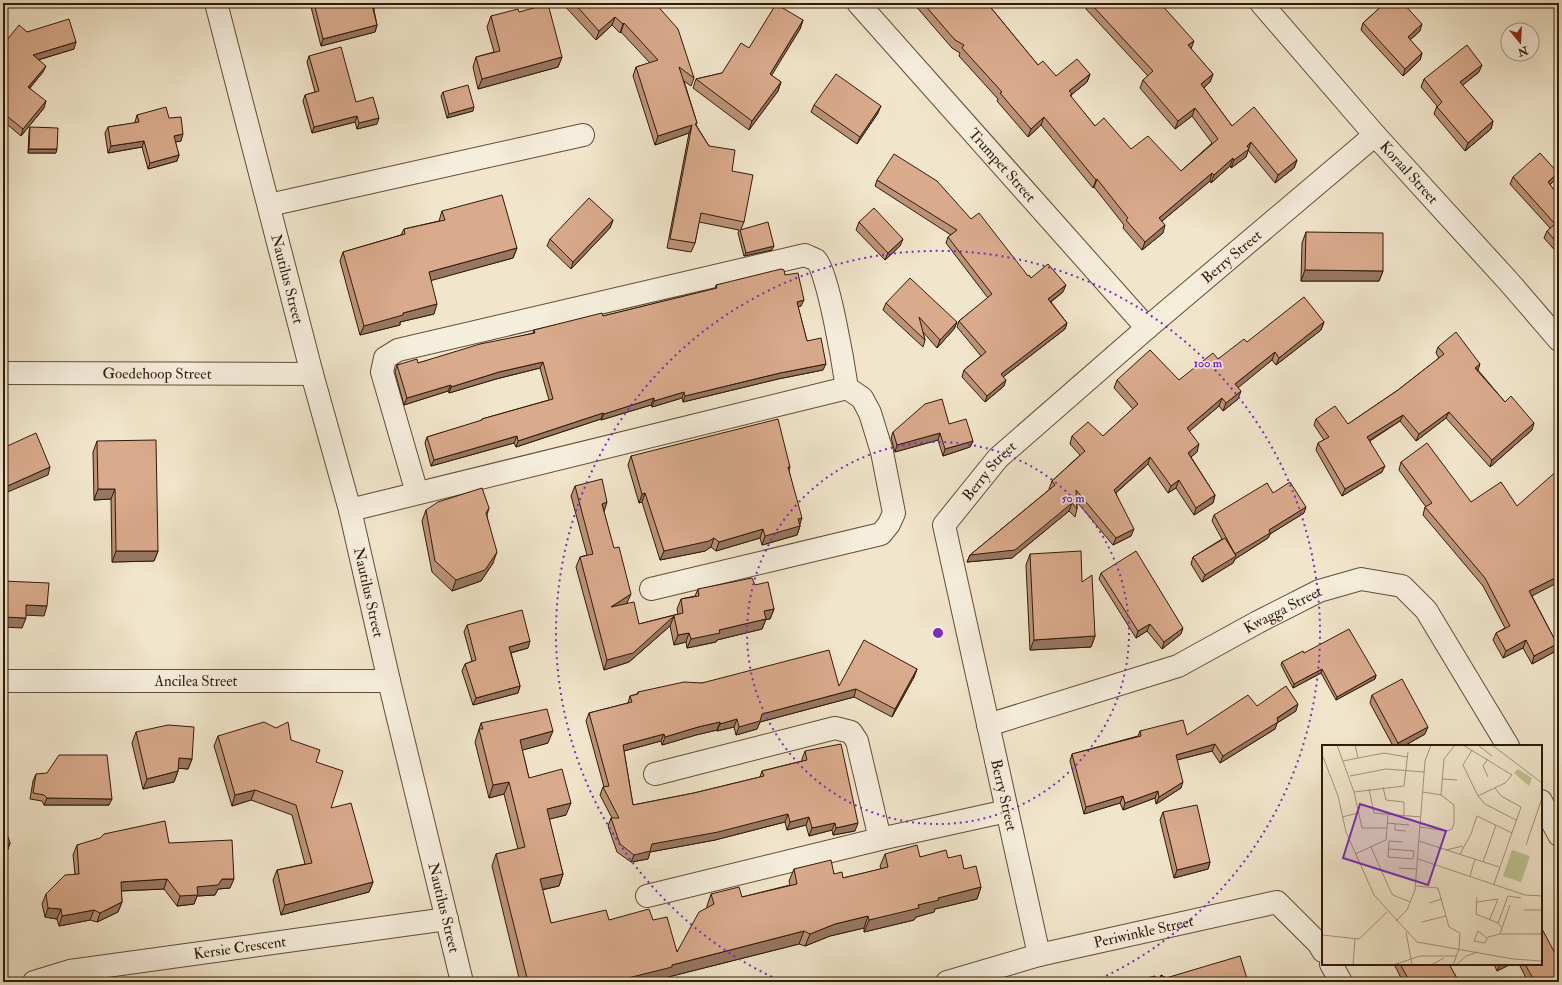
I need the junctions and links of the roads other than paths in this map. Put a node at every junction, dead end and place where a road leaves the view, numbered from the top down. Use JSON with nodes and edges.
{"nodes":[{"id":1,"x":216,"y":3,"type":"edge"},
{"id":2,"x":858,"y":3,"type":"edge"},
{"id":3,"x":1261,"y":3,"type":"edge"},
{"id":4,"x":582,"y":135,"type":"dead end"},
{"id":5,"x":1375,"y":135,"type":"junction"},
{"id":6,"x":269,"y":205,"type":"junction"},
{"id":7,"x":1147,"y":328,"type":"junction"},
{"id":8,"x":1559,"y":340,"type":"edge"},
{"id":9,"x":3,"y":373,"type":"edge"},
{"id":10,"x":312,"y":374,"type":"junction"},
{"id":11,"x":847,"y":388,"type":"junction"},
{"id":12,"x":417,"y":493,"type":"junction"},
{"id":13,"x":350,"y":510,"type":"junction"},
{"id":14,"x":651,"y":589,"type":"dead end"},
{"id":15,"x":389,"y":681,"type":"junction"},
{"id":16,"x":3,"y":682,"type":"edge"},
{"id":17,"x":988,"y":725,"type":"junction"},
{"id":18,"x":1507,"y":745,"type":"edge"},
{"id":19,"x":655,"y":774,"type":"dead end"},
{"id":20,"x":1549,"y":805,"type":"edge"},
{"id":21,"x":1007,"y":811,"type":"junction"},
{"id":22,"x":1559,"y":835,"type":"edge"},
{"id":23,"x":880,"y":839,"type":"junction"},
{"id":24,"x":647,"y":896,"type":"dead end"},
{"id":25,"x":447,"y":919,"type":"junction"},
{"id":26,"x":1322,"y":949,"type":"edge"},
{"id":27,"x":1039,"y":955,"type":"junction"},
{"id":28,"x":1332,"y":965,"type":"edge"},
{"id":29,"x":34,"y":982,"type":"edge"},
{"id":30,"x":462,"y":982,"type":"edge"},
{"id":31,"x":947,"y":982,"type":"edge"},
{"id":32,"x":1341,"y":982,"type":"edge"}],
"edges":[{"from":1,"to":6,"type":"street","name":"Nautilus Street"},
{"from":2,"to":7,"type":"street","name":"Trumpet Street"},
{"from":3,"to":5,"type":"street","name":"Koraal Street"},
{"from":4,"to":6,"type":"street"},
{"from":5,"to":7,"type":"street","name":"Berry Street"},
{"from":5,"to":8,"type":"street","name":"Koraal Street"},
{"from":6,"to":10,"type":"street","name":"Nautilus Street"},
{"from":7,"to":17,"type":"street","name":"Berry Street"},
{"from":9,"to":10,"type":"street","name":"Goedehoop Street"},
{"from":10,"to":13,"type":"street","name":"Nautilus Street"},
{"from":11,"to":12,"type":"street"},
{"from":11,"to":12,"type":"street"},
{"from":11,"to":14,"type":"street"},
{"from":12,"to":13,"type":"street"},
{"from":13,"to":15,"type":"street","name":"Nautilus Street"},
{"from":15,"to":16,"type":"street","name":"Ancilea Street"},
{"from":15,"to":25,"type":"street","name":"Nautilus Street"},
{"from":17,"to":18,"type":"street","name":"Kwagga Street"},
{"from":17,"to":21,"type":"street","name":"Berry Street"},
{"from":19,"to":23,"type":"street"},
{"from":20,"to":22,"type":"street"},
{"from":21,"to":23,"type":"street"},
{"from":21,"to":27,"type":"street","name":"Berry Street"},
{"from":23,"to":24,"type":"street"},
{"from":25,"to":29,"type":"street","name":"Kersie Crescent"},
{"from":25,"to":30,"type":"street","name":"Nautilus Street"},
{"from":26,"to":27,"type":"street","name":"Periwinkle Street"},
{"from":27,"to":31,"type":"street","name":"Periwinkle Street"},
{"from":28,"to":32,"type":"street"}]}
